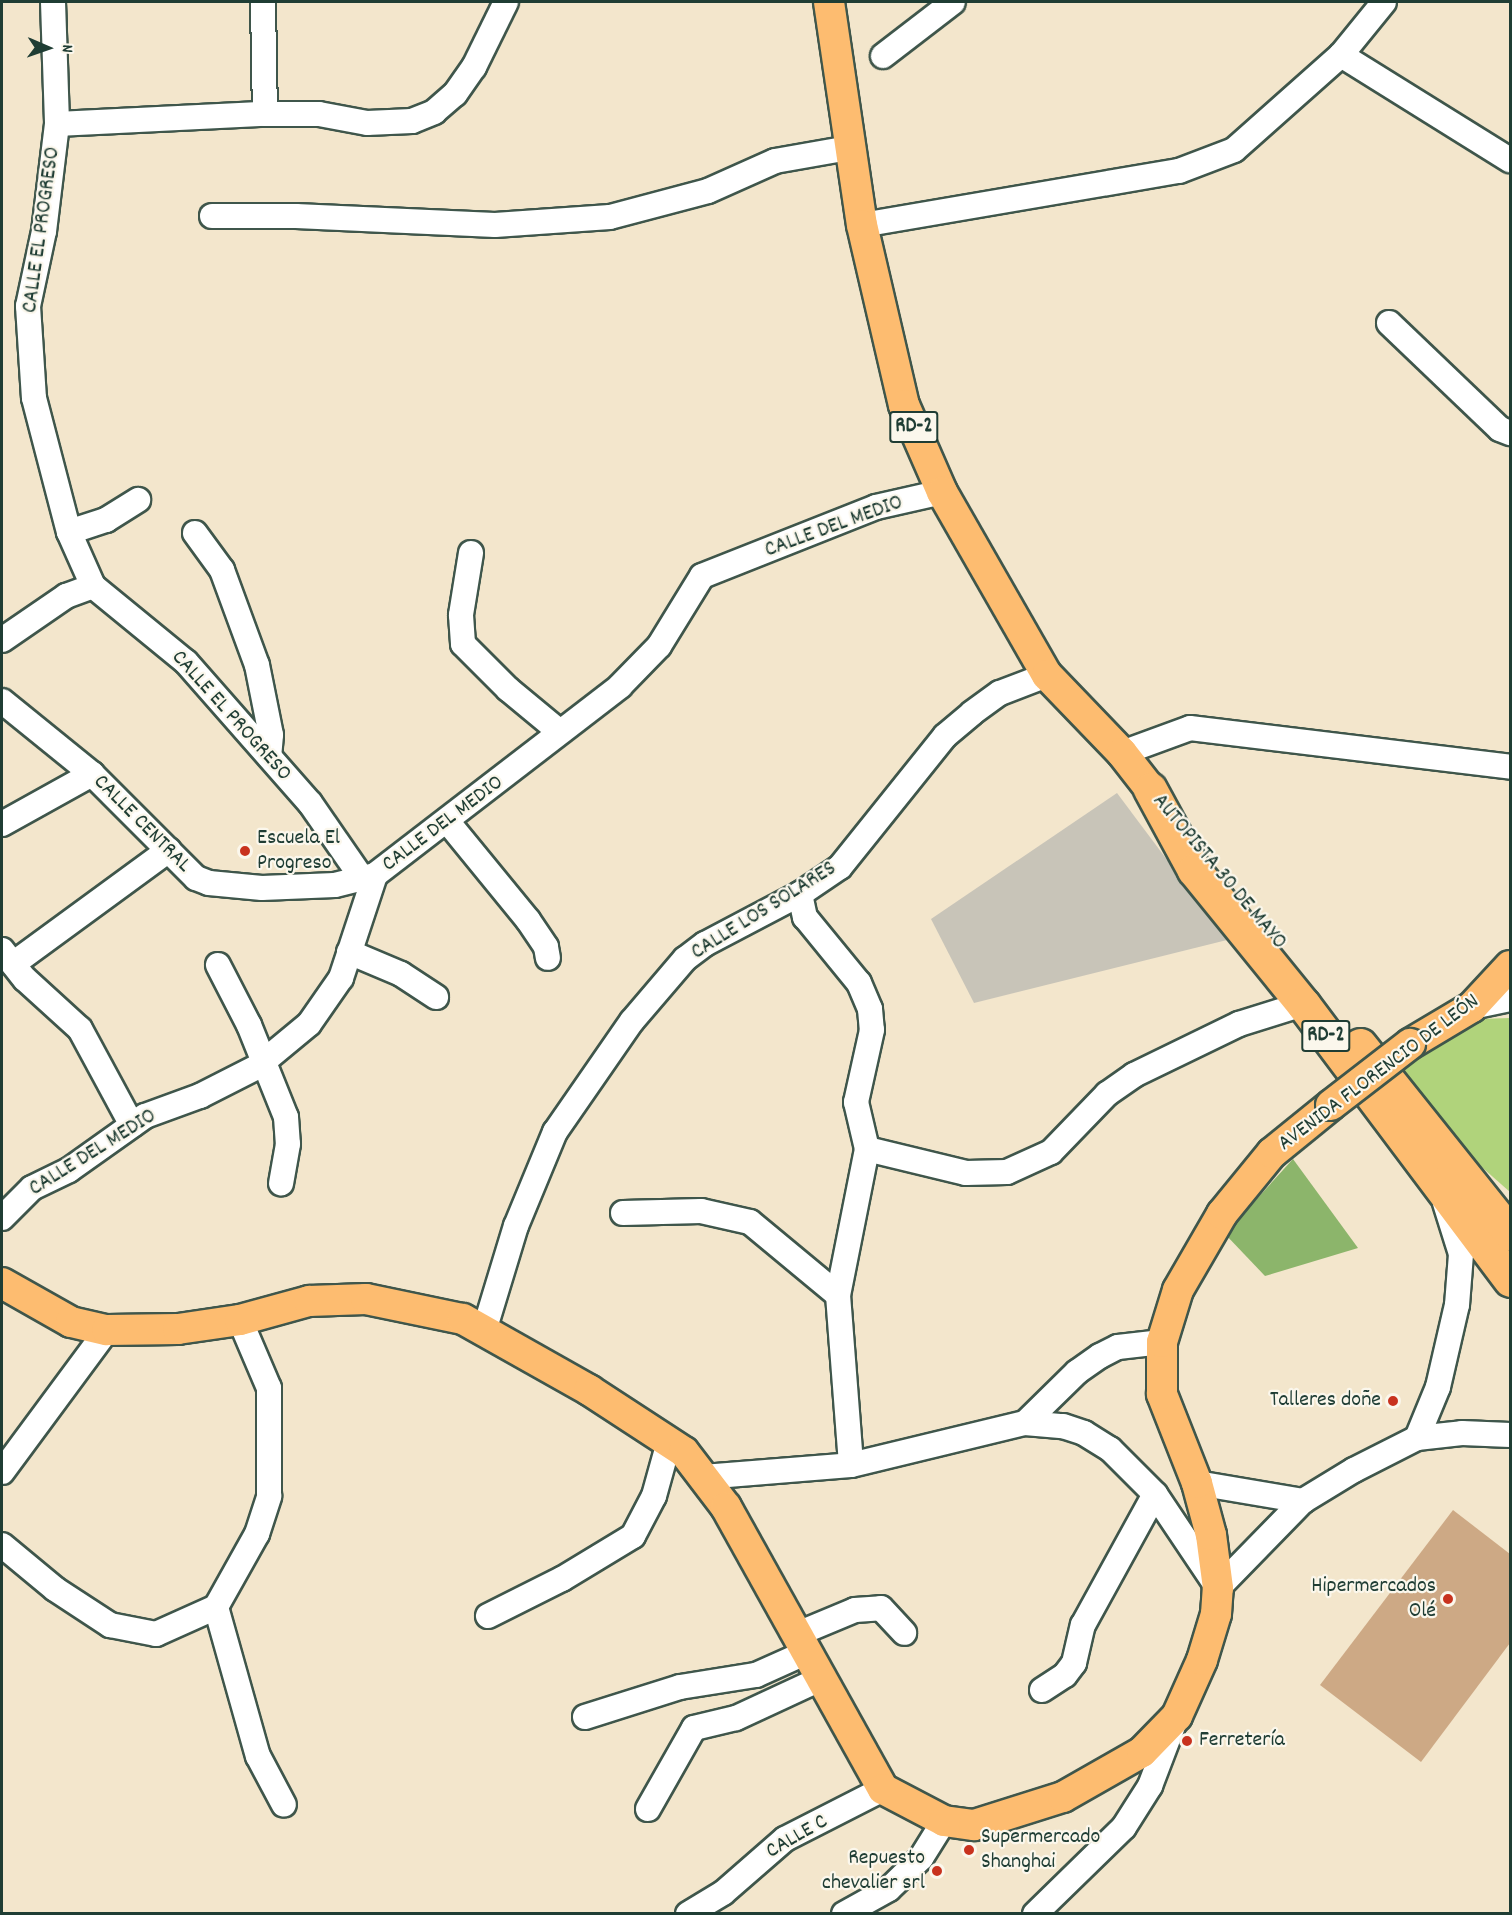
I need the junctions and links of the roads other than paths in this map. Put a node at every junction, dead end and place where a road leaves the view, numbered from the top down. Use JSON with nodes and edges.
{"nodes":[{"id":1,"x":35,"y":2,"type":"edge"},
{"id":2,"x":53,"y":2,"type":"edge"},
{"id":3,"x":263,"y":2,"type":"edge"},
{"id":4,"x":506,"y":2,"type":"edge"},
{"id":5,"x":829,"y":2,"type":"edge"},
{"id":6,"x":953,"y":2,"type":"edge"},
{"id":7,"x":1384,"y":2,"type":"edge"},
{"id":8,"x":54,"y":28,"type":"junction"},
{"id":9,"x":1341,"y":55,"type":"junction"},
{"id":10,"x":883,"y":56,"type":"dead end"},
{"id":11,"x":265,"y":114,"type":"junction"},
{"id":12,"x":57,"y":124,"type":"junction"},
{"id":13,"x":849,"y":148,"type":"junction"},
{"id":14,"x":1510,"y":160,"type":"edge"},
{"id":15,"x":212,"y":216,"type":"dead end"},
{"id":16,"x":862,"y":225,"type":"junction"},
{"id":17,"x":1389,"y":323,"type":"dead end"},
{"id":18,"x":1510,"y":433,"type":"edge"},
{"id":19,"x":942,"y":492,"type":"junction"},
{"id":20,"x":138,"y":500,"type":"dead end"},
{"id":21,"x":69,"y":532,"type":"junction"},
{"id":22,"x":195,"y":533,"type":"dead end"},
{"id":23,"x":471,"y":553,"type":"dead end"},
{"id":24,"x":93,"y":586,"type":"junction"},
{"id":25,"x":2,"y":640,"type":"edge"},
{"id":26,"x":1047,"y":675,"type":"junction"},
{"id":27,"x":2,"y":701,"type":"edge"},
{"id":28,"x":560,"y":732,"type":"junction"},
{"id":29,"x":1122,"y":753,"type":"junction"},
{"id":30,"x":269,"y":756,"type":"junction"},
{"id":31,"x":1510,"y":767,"type":"edge"},
{"id":32,"x":92,"y":774,"type":"junction"},
{"id":33,"x":1150,"y":789,"type":"junction"},
{"id":34,"x":447,"y":820,"type":"junction"},
{"id":35,"x":2,"y":824,"type":"edge"},
{"id":36,"x":169,"y":850,"type":"junction"},
{"id":37,"x":370,"y":878,"type":"junction"},
{"id":38,"x":800,"y":894,"type":"junction"},
{"id":39,"x":349,"y":952,"type":"junction"},
{"id":40,"x":7,"y":957,"type":"edge"},
{"id":41,"x":548,"y":958,"type":"dead end"},
{"id":42,"x":218,"y":965,"type":"dead end"},
{"id":43,"x":1510,"y":966,"type":"edge"},
{"id":44,"x":436,"y":997,"type":"dead end"},
{"id":45,"x":1510,"y":999,"type":"edge"},
{"id":46,"x":1303,"y":1004,"type":"junction"},
{"id":47,"x":1472,"y":1007,"type":"junction"},
{"id":48,"x":264,"y":1062,"type":"junction"},
{"id":49,"x":132,"y":1125,"type":"junction"},
{"id":50,"x":867,"y":1149,"type":"junction"},
{"id":51,"x":281,"y":1183,"type":"dead end"},
{"id":52,"x":1475,"y":1187,"type":"junction"},
{"id":53,"x":1441,"y":1192,"type":"junction"},
{"id":54,"x":1510,"y":1206,"type":"edge"},
{"id":55,"x":623,"y":1213,"type":"dead end"},
{"id":56,"x":2,"y":1218,"type":"edge"},
{"id":57,"x":1510,"y":1233,"type":"edge"},
{"id":58,"x":1510,"y":1280,"type":"edge"},
{"id":59,"x":2,"y":1282,"type":"edge"},
{"id":60,"x":838,"y":1295,"type":"junction"},
{"id":61,"x":240,"y":1320,"type":"junction"},
{"id":62,"x":107,"y":1330,"type":"junction"},
{"id":63,"x":484,"y":1331,"type":"junction"},
{"id":64,"x":1162,"y":1342,"type":"junction"},
{"id":65,"x":1025,"y":1423,"type":"junction"},
{"id":66,"x":1510,"y":1435,"type":"edge"},
{"id":67,"x":1417,"y":1437,"type":"junction"},
{"id":68,"x":669,"y":1442,"type":"junction"},
{"id":69,"x":851,"y":1465,"type":"junction"},
{"id":70,"x":2,"y":1472,"type":"edge"},
{"id":71,"x":703,"y":1477,"type":"junction"},
{"id":72,"x":1197,"y":1483,"type":"junction"},
{"id":73,"x":1155,"y":1494,"type":"junction"},
{"id":74,"x":1303,"y":1501,"type":"junction"},
{"id":75,"x":2,"y":1545,"type":"edge"},
{"id":76,"x":1218,"y":1588,"type":"junction"},
{"id":77,"x":216,"y":1607,"type":"junction"},
{"id":78,"x":488,"y":1616,"type":"dead end"},
{"id":79,"x":904,"y":1633,"type":"dead end"},
{"id":80,"x":800,"y":1644,"type":"junction"},
{"id":81,"x":820,"y":1679,"type":"junction"},
{"id":82,"x":1042,"y":1690,"type":"dead end"},
{"id":83,"x":1177,"y":1716,"type":"junction"},
{"id":84,"x":585,"y":1718,"type":"dead end"},
{"id":85,"x":883,"y":1789,"type":"junction"},
{"id":86,"x":284,"y":1805,"type":"dead end"},
{"id":87,"x":648,"y":1809,"type":"dead end"},
{"id":88,"x":944,"y":1821,"type":"junction"},
{"id":89,"x":688,"y":1914,"type":"edge"},
{"id":90,"x":844,"y":1914,"type":"edge"},
{"id":91,"x":1035,"y":1914,"type":"edge"}],
"edges":[{"from":1,"to":8,"type":"street"},
{"from":2,"to":8,"type":"street","name":"CALLE EL PROGRESO"},
{"from":3,"to":11,"type":"street"},
{"from":4,"to":11,"type":"street"},
{"from":5,"to":13,"type":"main road","number":"RD-2"},
{"from":6,"to":10,"type":"street"},
{"from":7,"to":9,"type":"street"},
{"from":8,"to":12,"type":"street","name":"CALLE EL PROGRESO"},
{"from":9,"to":14,"type":"street"},
{"from":9,"to":16,"type":"street"},
{"from":11,"to":12,"type":"street"},
{"from":12,"to":21,"type":"street","name":"CALLE EL PROGRESO"},
{"from":13,"to":15,"type":"street"},
{"from":13,"to":16,"type":"main road","number":"RD-2"},
{"from":16,"to":19,"type":"main road","number":"RD-2"},
{"from":17,"to":18,"type":"street"},
{"from":19,"to":26,"type":"main road","number":"RD-2"},
{"from":19,"to":28,"type":"street","name":"CALLE DEL MEDIO"},
{"from":20,"to":21,"type":"street"},
{"from":21,"to":24,"type":"street","name":"CALLE EL PROGRESO"},
{"from":22,"to":30,"type":"street"},
{"from":23,"to":28,"type":"street"},
{"from":24,"to":25,"type":"street"},
{"from":24,"to":30,"type":"street","name":"CALLE EL PROGRESO"},
{"from":26,"to":29,"type":"main road","number":"RD-2"},
{"from":26,"to":38,"type":"street","name":"CALLE LOS SOLARES"},
{"from":27,"to":32,"type":"street","name":"CALLE CENTRAL"},
{"from":28,"to":34,"type":"street","name":"CALLE DEL MEDIO"},
{"from":29,"to":31,"type":"street"},
{"from":29,"to":33,"type":"main road","number":"RD-2"},
{"from":30,"to":37,"type":"street","name":"CALLE EL PROGRESO"},
{"from":32,"to":35,"type":"street"},
{"from":32,"to":36,"type":"street","name":"CALLE CENTRAL"},
{"from":33,"to":46,"type":"highway","name":"AUTOPISTA 30 DE MAYO","number":"RD-2"},
{"from":33,"to":52,"type":"highway","name":"AUTOPISTA 30 DE MAYO","number":"RD-2"},
{"from":34,"to":37,"type":"street","name":"CALLE DEL MEDIO"},
{"from":34,"to":41,"type":"street"},
{"from":36,"to":37,"type":"street","name":"CALLE CENTRAL"},
{"from":36,"to":40,"type":"street"},
{"from":37,"to":39,"type":"street","name":"CALLE DEL MEDIO"},
{"from":38,"to":50,"type":"street"},
{"from":38,"to":63,"type":"street","name":"CALLE LOS SOLARES"},
{"from":39,"to":44,"type":"street"},
{"from":39,"to":48,"type":"street","name":"CALLE DEL MEDIO"},
{"from":40,"to":49,"type":"street"},
{"from":42,"to":48,"type":"street"},
{"from":43,"to":47,"type":"main road","name":"AVENIDA FLORENCIO DE LEÓN"},
{"from":45,"to":47,"type":"street"},
{"from":46,"to":50,"type":"street"},
{"from":46,"to":53,"type":"highway","name":"AUTOPISTA 30 DE MAYO","number":"RD-2"},
{"from":47,"to":64,"type":"main road","name":"AVENIDA FLORENCIO DE LEÓN","bridge":true},
{"from":48,"to":49,"type":"street","name":"CALLE DEL MEDIO"},
{"from":48,"to":51,"type":"street"},
{"from":49,"to":56,"type":"street","name":"CALLE DEL MEDIO"},
{"from":50,"to":60,"type":"street"},
{"from":52,"to":54,"type":"street"},
{"from":52,"to":57,"type":"highway","name":"AUTOPISTA 30 DE MAYO","number":"RD-2"},
{"from":53,"to":58,"type":"highway","name":"AUTOPISTA 30 DE MAYO","number":"RD-2"},
{"from":53,"to":67,"type":"street"},
{"from":55,"to":60,"type":"street"},
{"from":59,"to":62,"type":"main road"},
{"from":60,"to":69,"type":"street"},
{"from":61,"to":62,"type":"main road"},
{"from":61,"to":63,"type":"main road"},
{"from":61,"to":77,"type":"street"},
{"from":62,"to":70,"type":"street"},
{"from":63,"to":68,"type":"main road"},
{"from":64,"to":65,"type":"street"},
{"from":64,"to":72,"type":"main road","name":"AVENIDA FLORENCIO DE LEÓN"},
{"from":65,"to":69,"type":"street"},
{"from":65,"to":73,"type":"street"},
{"from":66,"to":67,"type":"street"},
{"from":67,"to":74,"type":"street"},
{"from":68,"to":71,"type":"main road"},
{"from":68,"to":78,"type":"street"},
{"from":69,"to":71,"type":"street"},
{"from":71,"to":80,"type":"main road"},
{"from":72,"to":74,"type":"street"},
{"from":72,"to":76,"type":"main road","name":"AVENIDA FLORENCIO DE LEÓN"},
{"from":73,"to":76,"type":"street"},
{"from":73,"to":82,"type":"street"},
{"from":74,"to":76,"type":"street"},
{"from":75,"to":77,"type":"street"},
{"from":76,"to":83,"type":"main road","name":"AVENIDA FLORENCIO DE LEÓN"},
{"from":77,"to":86,"type":"street"},
{"from":79,"to":80,"type":"street"},
{"from":80,"to":81,"type":"main road"},
{"from":80,"to":84,"type":"street"},
{"from":81,"to":85,"type":"main road"},
{"from":81,"to":87,"type":"street"},
{"from":83,"to":88,"type":"main road"},
{"from":83,"to":91,"type":"street"},
{"from":85,"to":88,"type":"main road"},
{"from":85,"to":89,"type":"street","name":"CALLE C"},
{"from":88,"to":90,"type":"street"}]}
